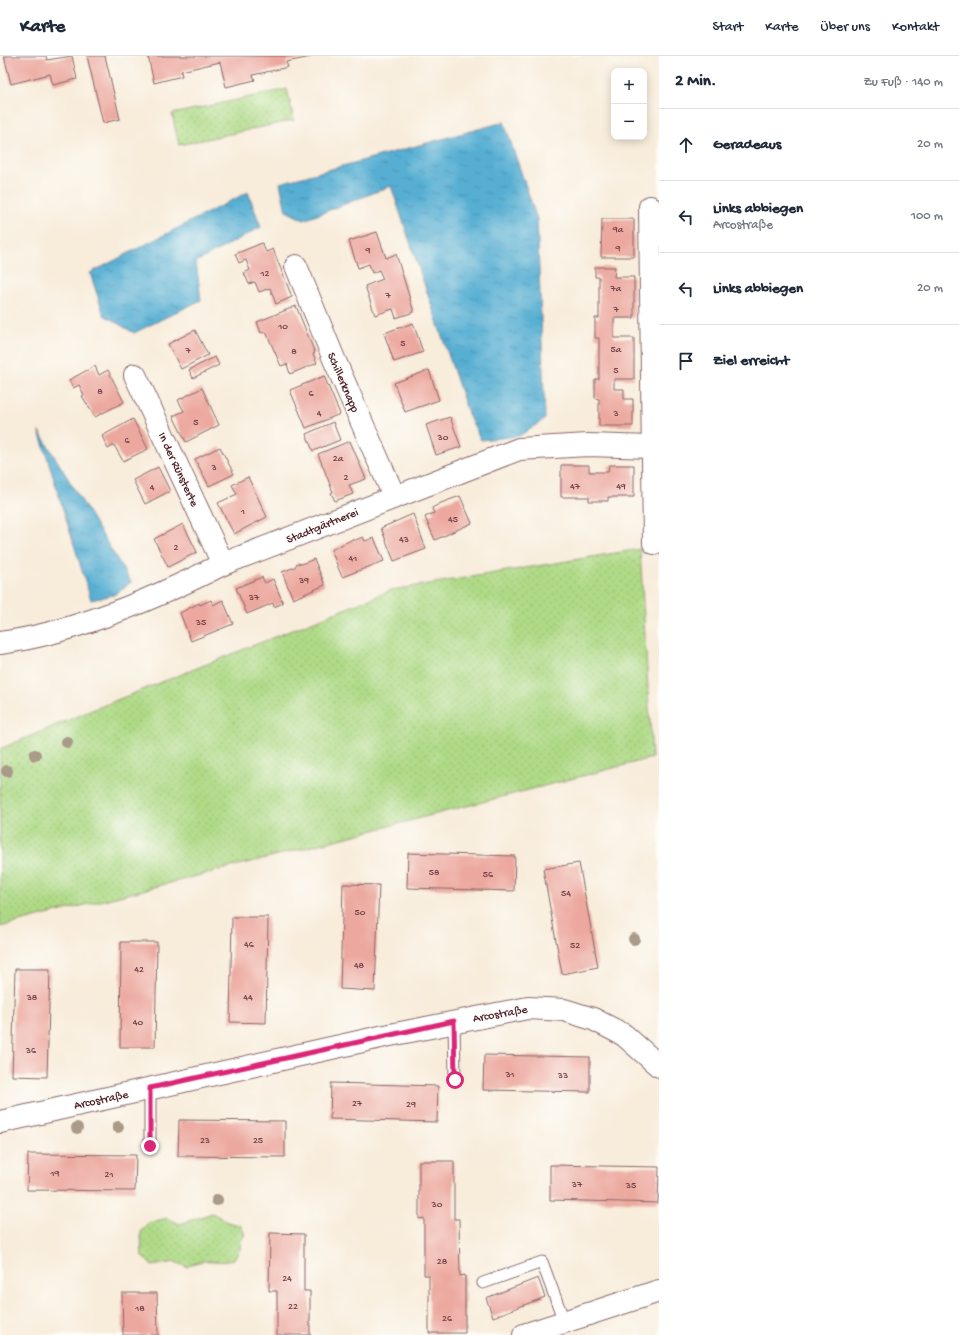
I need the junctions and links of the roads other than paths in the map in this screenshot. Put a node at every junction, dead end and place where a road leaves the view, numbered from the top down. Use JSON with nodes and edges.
{"nodes":[{"id":1,"x":650,"y":207,"type":"dead end"},
{"id":2,"x":296,"y":266,"type":"dead end"},
{"id":3,"x":135,"y":374,"type":"dead end"},
{"id":4,"x":652,"y":447,"type":"junction"},
{"id":5,"x":394,"y":496,"type":"junction"},
{"id":6,"x":654,"y":543,"type":"dead end"},
{"id":7,"x":223,"y":564,"type":"junction"},
{"id":8,"x":0,"y":643,"type":"edge"},
{"id":9,"x":454,"y":1021,"type":"junction"},
{"id":10,"x":659,"y":1066,"type":"edge"},
{"id":11,"x":455,"y":1080,"type":"dead end"},
{"id":12,"x":150,"y":1088,"type":"junction"},
{"id":13,"x":0,"y":1122,"type":"edge"},
{"id":14,"x":150,"y":1146,"type":"dead end"},
{"id":15,"x":482,"y":1283,"type":"dead end"},
{"id":16,"x":659,"y":1291,"type":"edge"},
{"id":17,"x":564,"y":1320,"type":"junction"},
{"id":18,"x":524,"y":1335,"type":"edge"}],
"edges":[{"from":1,"to":4,"type":"street"},
{"from":2,"to":5,"type":"street","name":"Schillerknapp"},
{"from":3,"to":7,"type":"street","name":"In der Rünsterte"},
{"from":4,"to":5,"type":"street","name":"Stadtgärtnerei"},
{"from":4,"to":6,"type":"street"},
{"from":5,"to":7,"type":"street","name":"Stadtgärtnerei"},
{"from":7,"to":8,"type":"street","name":"Stadtgärtnerei"},
{"from":9,"to":10,"type":"street","name":"Arcostraße"},
{"from":9,"to":11,"type":"lane"},
{"from":9,"to":12,"type":"street","name":"Arcostraße"},
{"from":12,"to":13,"type":"street","name":"Arcostraße"},
{"from":12,"to":14,"type":"lane"},
{"from":15,"to":17,"type":"lane"},
{"from":16,"to":17,"type":"street"},
{"from":17,"to":18,"type":"street"}]}
